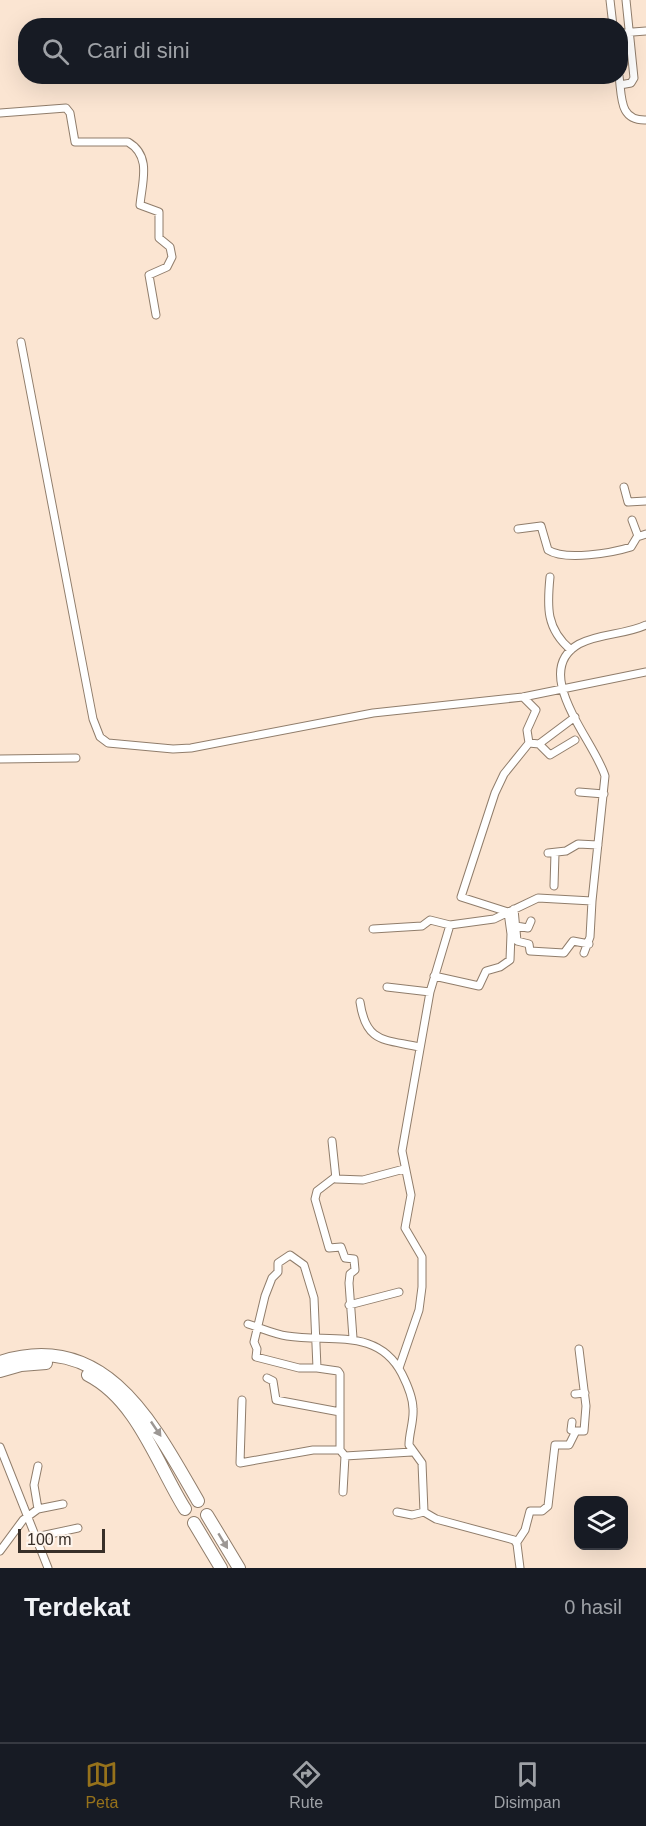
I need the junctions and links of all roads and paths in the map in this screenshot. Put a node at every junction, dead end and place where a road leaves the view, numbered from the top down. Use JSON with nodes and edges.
{"nodes":[{"id":1,"x":610,"y":0,"type":"edge"},
{"id":2,"x":626,"y":0,"type":"edge"},
{"id":3,"x":612,"y":18,"type":"edge"},
{"id":4,"x":628,"y":18,"type":"edge"},
{"id":5,"x":628,"y":21,"type":"edge"},
{"id":6,"x":646,"y":31,"type":"edge"},
{"id":7,"x":629,"y":32,"type":"junction"},
{"id":8,"x":628,"y":83,"type":"edge"},
{"id":9,"x":623,"y":84,"type":"edge"},
{"id":10,"x":620,"y":85,"type":"joint"},
{"id":11,"x":0,"y":113,"type":"edge"},
{"id":12,"x":646,"y":120,"type":"edge"},
{"id":13,"x":156,"y":315,"type":"dead end"},
{"id":14,"x":21,"y":342,"type":"dead end"},
{"id":15,"x":624,"y":487,"type":"dead end"},
{"id":16,"x":646,"y":501,"type":"edge"},
{"id":17,"x":632,"y":520,"type":"dead end"},
{"id":18,"x":518,"y":529,"type":"dead end"},
{"id":19,"x":642,"y":535,"type":"edge"},
{"id":20,"x":550,"y":577,"type":"dead end"},
{"id":21,"x":646,"y":625,"type":"edge"},
{"id":22,"x":570,"y":650,"type":"junction"},
{"id":23,"x":646,"y":672,"type":"edge"},
{"id":24,"x":562,"y":689,"type":"junction"},
{"id":25,"x":523,"y":697,"type":"junction"},
{"id":26,"x":575,"y":717,"type":"junction"},
{"id":27,"x":575,"y":740,"type":"dead end"},
{"id":28,"x":530,"y":743,"type":"junction"},
{"id":29,"x":539,"y":744,"type":"junction"},
{"id":30,"x":553,"y":753,"type":"junction"},
{"id":31,"x":76,"y":758,"type":"dead end"},
{"id":32,"x":0,"y":759,"type":"edge"},
{"id":33,"x":556,"y":762,"type":"dead end"},
{"id":34,"x":579,"y":792,"type":"dead end"},
{"id":35,"x":604,"y":794,"type":"junction"},
{"id":36,"x":598,"y":845,"type":"junction"},
{"id":37,"x":554,"y":886,"type":"dead end"},
{"id":38,"x":592,"y":901,"type":"junction"},
{"id":39,"x":511,"y":910,"type":"junction"},
{"id":40,"x":531,"y":921,"type":"dead end"},
{"id":41,"x":450,"y":925,"type":"junction"},
{"id":42,"x":516,"y":926,"type":"junction"},
{"id":43,"x":373,"y":929,"type":"dead end"},
{"id":44,"x":589,"y":944,"type":"junction"},
{"id":45,"x":584,"y":953,"type":"dead end"},
{"id":46,"x":434,"y":976,"type":"junction"},
{"id":47,"x":387,"y":987,"type":"dead end"},
{"id":48,"x":430,"y":993,"type":"junction"},
{"id":49,"x":360,"y":1002,"type":"dead end"},
{"id":50,"x":419,"y":1047,"type":"junction"},
{"id":51,"x":332,"y":1142,"type":"dead end"},
{"id":52,"x":404,"y":1169,"type":"junction"},
{"id":53,"x":334,"y":1178,"type":"junction"},
{"id":54,"x":399,"y":1292,"type":"dead end"},
{"id":55,"x":349,"y":1305,"type":"junction"},
{"id":56,"x":248,"y":1324,"type":"dead end"},
{"id":57,"x":257,"y":1326,"type":"junction"},
{"id":58,"x":353,"y":1338,"type":"junction"},
{"id":59,"x":317,"y":1339,"type":"junction"},
{"id":60,"x":579,"y":1349,"type":"dead end"},
{"id":61,"x":317,"y":1368,"type":"junction"},
{"id":62,"x":399,"y":1368,"type":"junction"},
{"id":63,"x":0,"y":1369,"type":"edge"},
{"id":64,"x":267,"y":1378,"type":"dead end"},
{"id":65,"x":585,"y":1393,"type":"junction"},
{"id":66,"x":575,"y":1394,"type":"dead end"},
{"id":67,"x":242,"y":1400,"type":"dead end"},
{"id":68,"x":340,"y":1412,"type":"junction"},
{"id":69,"x":572,"y":1422,"type":"dead end"},
{"id":70,"x":576,"y":1431,"type":"junction"},
{"id":71,"x":0,"y":1447,"type":"edge"},
{"id":72,"x":412,"y":1452,"type":"junction"},
{"id":73,"x":342,"y":1453,"type":"junction"},
{"id":74,"x":38,"y":1466,"type":"dead end"},
{"id":75,"x":343,"y":1492,"type":"dead end"},
{"id":76,"x":198,"y":1501,"type":"dead end"},
{"id":77,"x":63,"y":1504,"type":"dead end"},
{"id":78,"x":38,"y":1509,"type":"junction"},
{"id":79,"x":185,"y":1509,"type":"dead end"},
{"id":80,"x":397,"y":1512,"type":"dead end"},
{"id":81,"x":424,"y":1512,"type":"junction"},
{"id":82,"x":207,"y":1515,"type":"dead end"},
{"id":83,"x":29,"y":1517,"type":"junction"},
{"id":84,"x":194,"y":1523,"type":"dead end"},
{"id":85,"x":78,"y":1528,"type":"dead end"},
{"id":86,"x":36,"y":1537,"type":"junction"},
{"id":87,"x":517,"y":1542,"type":"junction"},
{"id":88,"x":0,"y":1551,"type":"edge"},
{"id":89,"x":48,"y":1568,"type":"edge"},
{"id":90,"x":221,"y":1568,"type":"edge"},
{"id":91,"x":239,"y":1568,"type":"edge"},
{"id":92,"x":520,"y":1568,"type":"edge"}],
"edges":[{"from":1,"to":3,"type":"street"},
{"from":2,"to":4,"type":"street"},
{"from":5,"to":7,"type":"street"},
{"from":6,"to":7,"type":"street"},
{"from":7,"to":8,"type":"street"},
{"from":9,"to":10,"type":"street"},
{"from":10,"to":12,"type":"street"},
{"from":11,"to":13,"type":"street"},
{"from":14,"to":25,"type":"street"},
{"from":15,"to":16,"type":"street"},
{"from":17,"to":19,"type":"street"},
{"from":18,"to":19,"type":"street"},
{"from":20,"to":22,"type":"street"},
{"from":21,"to":22,"type":"street"},
{"from":22,"to":24,"type":"street"},
{"from":23,"to":24,"type":"street"},
{"from":24,"to":25,"type":"street"},
{"from":24,"to":26,"type":"street"},
{"from":25,"to":28,"type":"street"},
{"from":26,"to":29,"type":"street"},
{"from":26,"to":35,"type":"street"},
{"from":27,"to":30,"type":"street"},
{"from":28,"to":29,"type":"street"},
{"from":28,"to":39,"type":"street"},
{"from":29,"to":30,"type":"street"},
{"from":30,"to":33,"type":"street"},
{"from":31,"to":32,"type":"street"},
{"from":34,"to":35,"type":"street"},
{"from":35,"to":36,"type":"street"},
{"from":36,"to":37,"type":"street"},
{"from":36,"to":38,"type":"street"},
{"from":38,"to":39,"type":"street"},
{"from":38,"to":44,"type":"street"},
{"from":39,"to":41,"type":"street"},
{"from":39,"to":42,"type":"street"},
{"from":39,"to":46,"type":"street"},
{"from":40,"to":42,"type":"street"},
{"from":41,"to":43,"type":"street"},
{"from":41,"to":46,"type":"street"},
{"from":42,"to":44,"type":"street"},
{"from":44,"to":45,"type":"street"},
{"from":46,"to":48,"type":"street"},
{"from":47,"to":48,"type":"street"},
{"from":48,"to":50,"type":"street"},
{"from":49,"to":50,"type":"street"},
{"from":50,"to":52,"type":"street"},
{"from":51,"to":53,"type":"street"},
{"from":52,"to":53,"type":"street"},
{"from":52,"to":62,"type":"street"},
{"from":53,"to":55,"type":"street"},
{"from":54,"to":55,"type":"street"},
{"from":55,"to":58,"type":"street"},
{"from":56,"to":57,"type":"street"},
{"from":57,"to":59,"type":"street"},
{"from":57,"to":59,"type":"street"},
{"from":57,"to":61,"type":"street"},
{"from":58,"to":59,"type":"street"},
{"from":58,"to":62,"type":"street"},
{"from":59,"to":61,"type":"street"},
{"from":60,"to":65,"type":"street"},
{"from":61,"to":68,"type":"street"},
{"from":62,"to":72,"type":"street"},
{"from":63,"to":76,"type":"highway","one_way":true},
{"from":63,"to":79,"type":"highway"},
{"from":64,"to":68,"type":"street"},
{"from":65,"to":66,"type":"street"},
{"from":65,"to":70,"type":"street"},
{"from":67,"to":73,"type":"street"},
{"from":68,"to":73,"type":"street"},
{"from":69,"to":70,"type":"street"},
{"from":70,"to":87,"type":"street"},
{"from":71,"to":83,"type":"street"},
{"from":72,"to":73,"type":"street"},
{"from":72,"to":81,"type":"street"},
{"from":73,"to":75,"type":"street"},
{"from":74,"to":78,"type":"street"},
{"from":77,"to":78,"type":"street"},
{"from":78,"to":83,"type":"street"},
{"from":80,"to":81,"type":"street"},
{"from":81,"to":87,"type":"street"},
{"from":82,"to":91,"type":"highway","one_way":true},
{"from":83,"to":86,"type":"street"},
{"from":83,"to":88,"type":"street"},
{"from":84,"to":90,"type":"highway"},
{"from":85,"to":86,"type":"street"},
{"from":86,"to":89,"type":"street"},
{"from":87,"to":92,"type":"street"}]}
